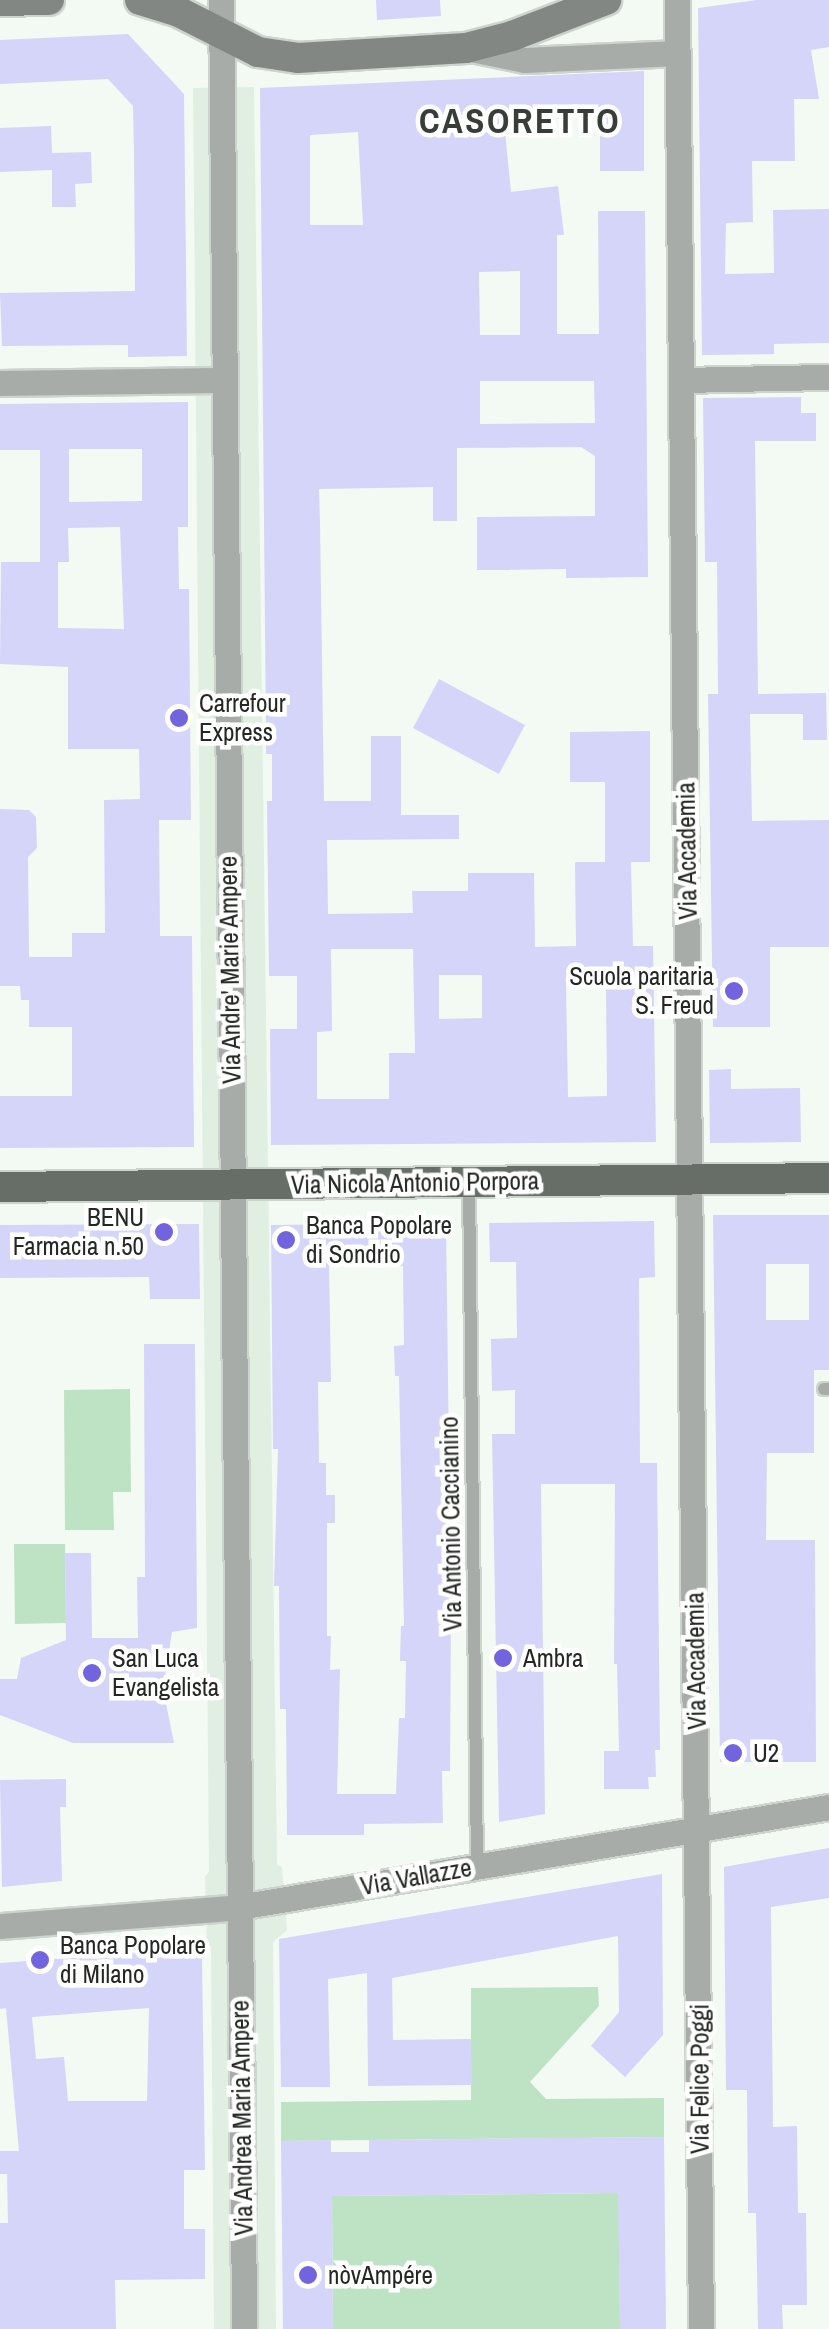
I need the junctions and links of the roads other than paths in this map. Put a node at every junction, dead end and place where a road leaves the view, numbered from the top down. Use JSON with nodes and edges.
{"nodes":[{"id":1,"x":48,"y":0,"type":"edge"},
{"id":2,"x":140,"y":0,"type":"edge"},
{"id":3,"x":220,"y":0,"type":"edge"},
{"id":4,"x":606,"y":0,"type":"edge"},
{"id":5,"x":677,"y":0,"type":"edge"},
{"id":6,"x":0,"y":2,"type":"edge"},
{"id":7,"x":220,"y":32,"type":"junction"},
{"id":8,"x":466,"y":48,"type":"junction"},
{"id":9,"x":678,"y":53,"type":"junction"},
{"id":10,"x":829,"y":378,"type":"edge"},
{"id":11,"x":223,"y":380,"type":"junction"},
{"id":12,"x":682,"y":380,"type":"junction"},
{"id":13,"x":0,"y":384,"type":"edge"},
{"id":14,"x":829,"y":1178,"type":"edge"},
{"id":15,"x":690,"y":1180,"type":"junction"},
{"id":16,"x":470,"y":1182,"type":"junction"},
{"id":17,"x":233,"y":1185,"type":"junction"},
{"id":18,"x":0,"y":1188,"type":"edge"},
{"id":19,"x":829,"y":1806,"type":"edge"},
{"id":20,"x":698,"y":1829,"type":"junction"},
{"id":21,"x":477,"y":1866,"type":"junction"},
{"id":22,"x":239,"y":1907,"type":"junction"},
{"id":23,"x":0,"y":1926,"type":"edge"},
{"id":24,"x":244,"y":2329,"type":"edge"},
{"id":25,"x":702,"y":2329,"type":"edge"}],
"edges":[{"from":1,"to":6,"type":"street"},
{"from":2,"to":7,"type":"street"},
{"from":3,"to":7,"type":"street","name":"Via Andre' Marie Ampere"},
{"from":4,"to":8,"type":"street"},
{"from":5,"to":9,"type":"street","name":"Via Accademia"},
{"from":7,"to":8,"type":"street"},
{"from":7,"to":11,"type":"street","name":"Via Andre' Marie Ampere"},
{"from":8,"to":9,"type":"street"},
{"from":9,"to":12,"type":"street","name":"Via Accademia"},
{"from":10,"to":12,"type":"street"},
{"from":11,"to":13,"type":"street"},
{"from":11,"to":17,"type":"street","name":"Via Andre' Marie Ampere"},
{"from":12,"to":15,"type":"street","name":"Via Accademia"},
{"from":14,"to":15,"type":"main road","name":"Via Nicola Antonio Porpora"},
{"from":15,"to":16,"type":"main road","name":"Via Nicola Antonio Porpora"},
{"from":15,"to":20,"type":"street","name":"Via Accademia"},
{"from":16,"to":17,"type":"main road","name":"Via Nicola Antonio Porpora"},
{"from":16,"to":21,"type":"lane","name":"Via Antonio Caccianino"},
{"from":17,"to":18,"type":"main road","name":"Via Nicola Antonio Porpora"},
{"from":17,"to":22,"type":"street","name":"Via Andre' Marie Ampere"},
{"from":19,"to":20,"type":"street","name":"Via Vallazze"},
{"from":20,"to":21,"type":"street","name":"Via Vallazze"},
{"from":20,"to":25,"type":"street","name":"Via Felice Poggi"},
{"from":21,"to":22,"type":"street","name":"Via Vallazze"},
{"from":22,"to":23,"type":"street","name":"Via Vallazze"},
{"from":22,"to":24,"type":"street","name":"Via Andrea Maria Ampere"}]}
